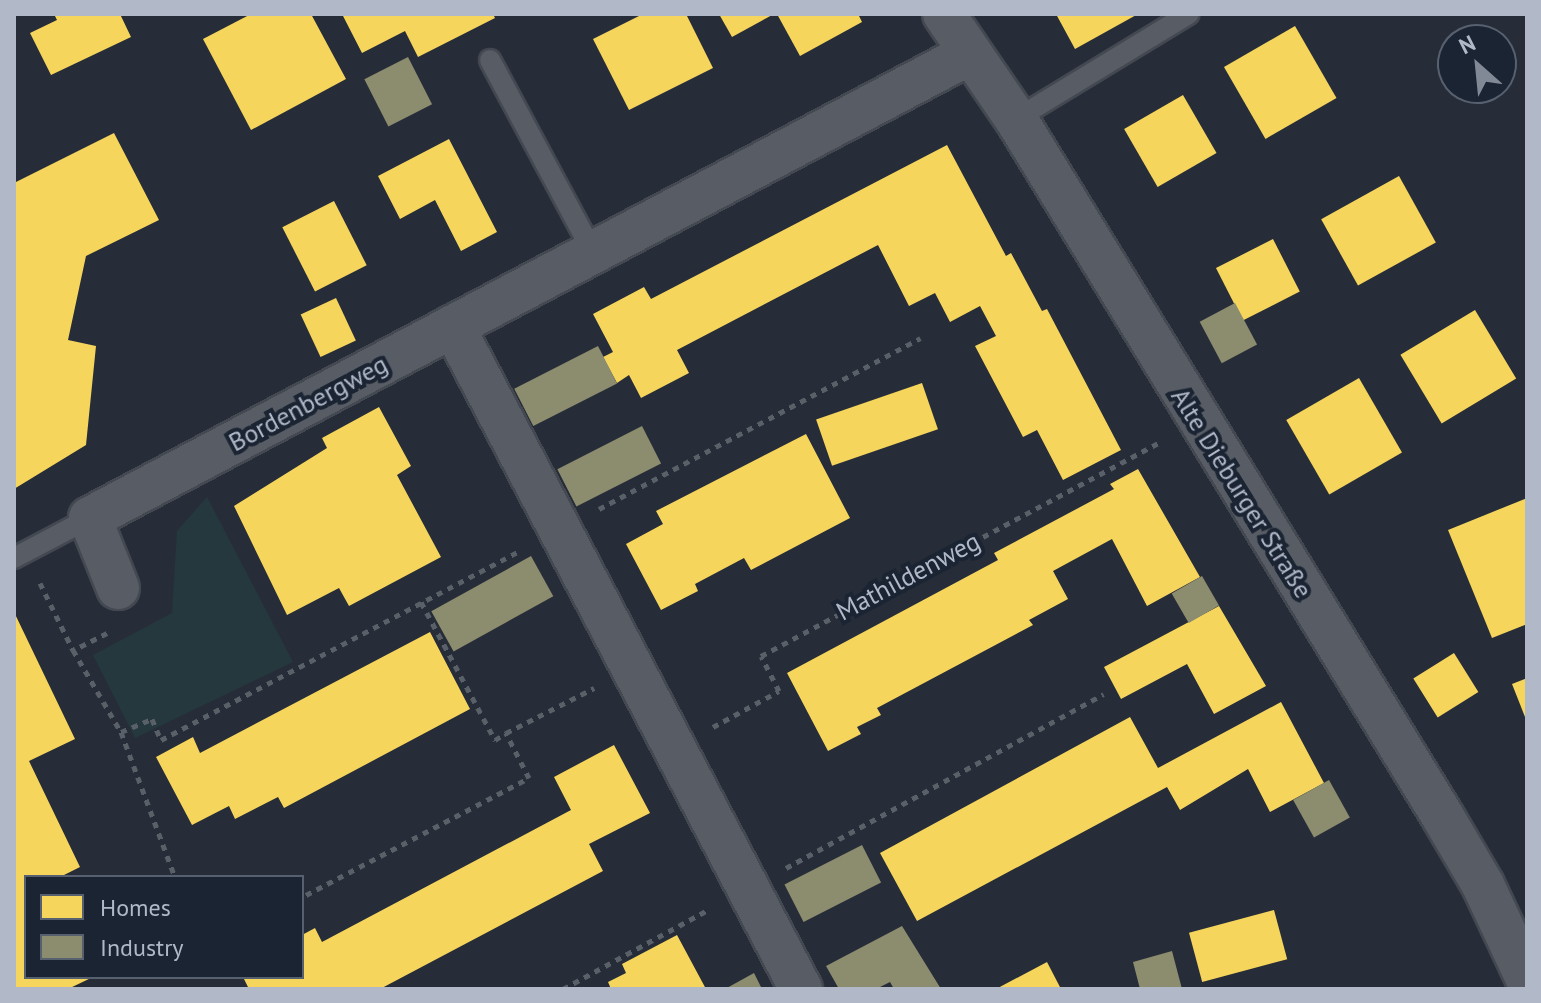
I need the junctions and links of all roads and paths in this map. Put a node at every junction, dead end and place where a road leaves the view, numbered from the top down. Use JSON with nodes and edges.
{"nodes":[{"id":1,"x":944,"y":14,"type":"edge"},
{"id":2,"x":1189,"y":14,"type":"edge"},
{"id":3,"x":969,"y":54,"type":"junction"},
{"id":4,"x":490,"y":60,"type":"dead end"},
{"id":5,"x":1016,"y":119,"type":"junction"},
{"id":6,"x":593,"y":252,"type":"junction"},
{"id":7,"x":453,"y":326,"type":"junction"},
{"id":8,"x":1197,"y":422,"type":"junction"},
{"id":9,"x":90,"y":518,"type":"junction"},
{"id":10,"x":19,"y":555,"type":"edge"},
{"id":11,"x":118,"y":588,"type":"joint"},
{"id":12,"x":421,"y":602,"type":"dead end"},
{"id":13,"x":73,"y":650,"type":"junction"},
{"id":14,"x":630,"y":669,"type":"junction"},
{"id":15,"x":1104,"y":694,"type":"dead end"},
{"id":16,"x":186,"y":726,"type":"dead end"},
{"id":17,"x":121,"y":732,"type":"junction"},
{"id":18,"x":506,"y":733,"type":"junction"},
{"id":19,"x":673,"y":748,"type":"junction"},
{"id":20,"x":174,"y":875,"type":"edge"},
{"id":21,"x":746,"y":889,"type":"junction"},
{"id":22,"x":306,"y":895,"type":"dead end"},
{"id":23,"x":1527,"y":979,"type":"edge"},
{"id":24,"x":563,"y":989,"type":"edge"},
{"id":25,"x":801,"y":989,"type":"edge"}],
"edges":[{"from":1,"to":3,"type":"street","name":"Alte Dieburger Straße"},
{"from":2,"to":5,"type":"lane"},
{"from":3,"to":5,"type":"street","name":"Alte Dieburger Straße"},
{"from":3,"to":6,"type":"street","name":"Bordenbergweg"},
{"from":4,"to":6,"type":"lane"},
{"from":5,"to":8,"type":"street","name":"Alte Dieburger Straße"},
{"from":6,"to":7,"type":"street","name":"Bordenbergweg"},
{"from":7,"to":9,"type":"street","name":"Bordenbergweg"},
{"from":7,"to":14,"type":"street"},
{"from":8,"to":19,"type":"path","name":"Mathildenweg"},
{"from":8,"to":23,"type":"street","name":"Alte Dieburger Straße"},
{"from":9,"to":10,"type":"lane"},
{"from":9,"to":11,"type":"street"},
{"from":10,"to":13,"type":"path"},
{"from":11,"to":13,"type":"path"},
{"from":12,"to":18,"type":"path"},
{"from":13,"to":17,"type":"path"},
{"from":14,"to":18,"type":"path"},
{"from":14,"to":19,"type":"street"},
{"from":15,"to":21,"type":"path"},
{"from":16,"to":17,"type":"path"},
{"from":17,"to":20,"type":"path"},
{"from":18,"to":22,"type":"path"},
{"from":19,"to":21,"type":"street"},
{"from":21,"to":24,"type":"path"},
{"from":21,"to":25,"type":"street"}]}
